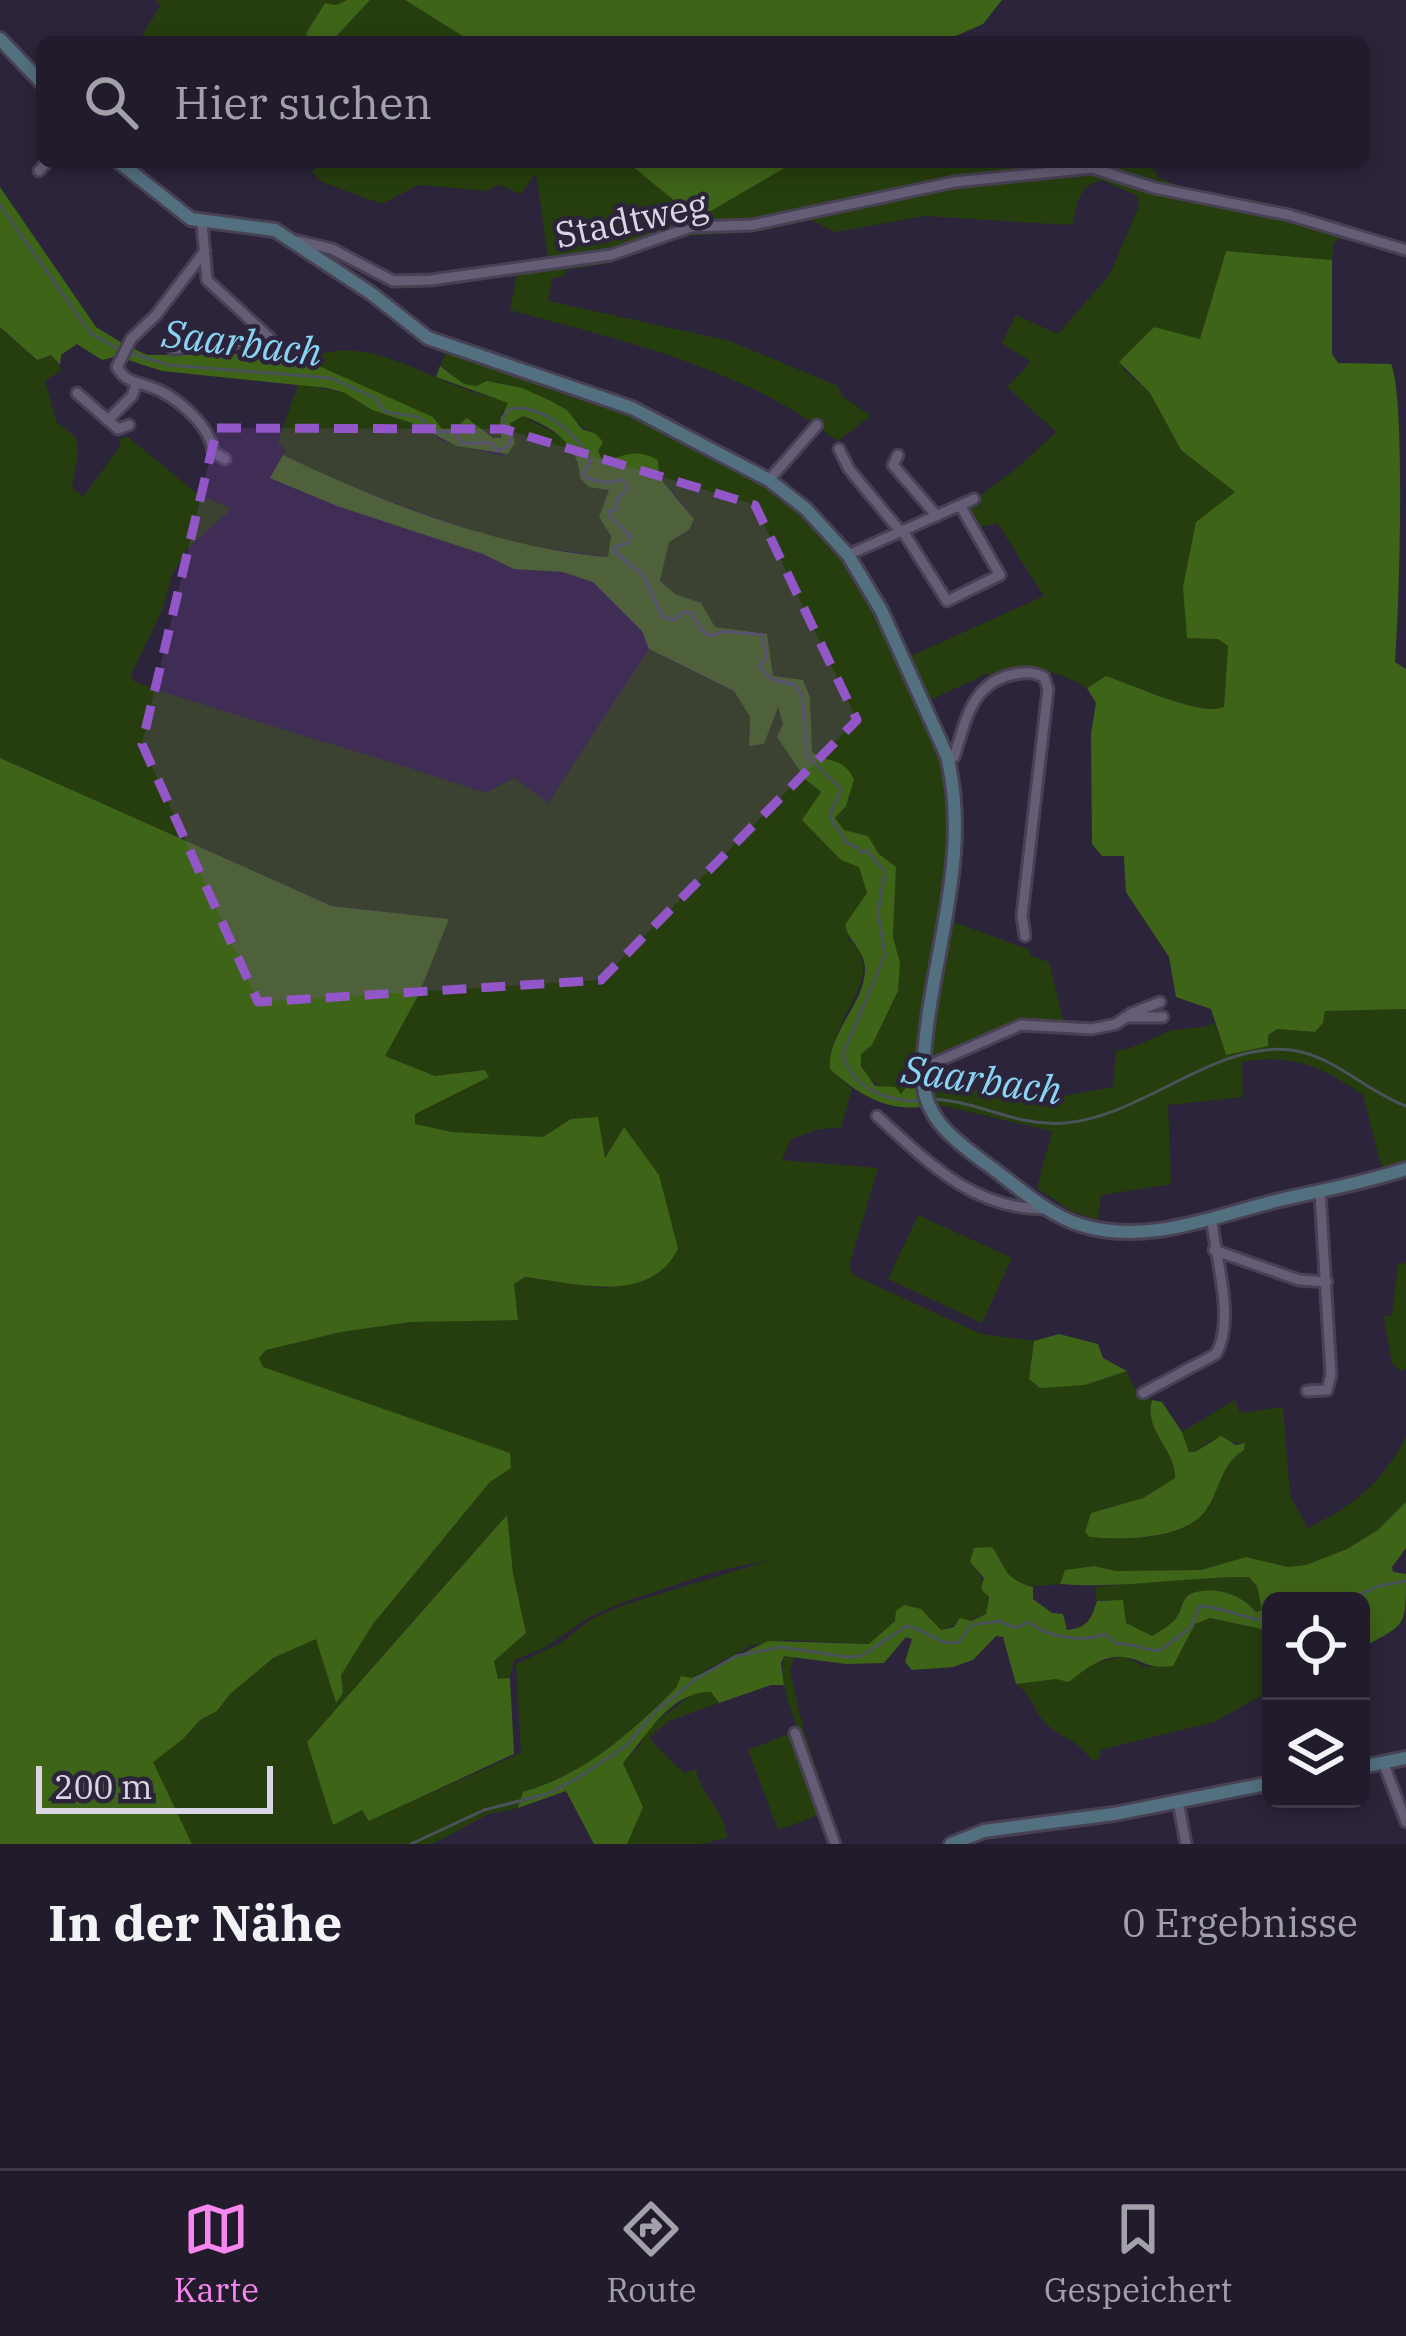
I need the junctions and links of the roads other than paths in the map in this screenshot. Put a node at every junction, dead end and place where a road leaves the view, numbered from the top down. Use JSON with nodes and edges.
{"nodes":[{"id":1,"x":0,"y":39,"type":"edge"},
{"id":2,"x":36,"y":77,"type":"edge"},
{"id":3,"x":125,"y":168,"type":"edge"},
{"id":4,"x":202,"y":223,"type":"junction"},
{"id":5,"x":292,"y":240,"type":"junction"},
{"id":6,"x":205,"y":250,"type":"junction"},
{"id":7,"x":1406,"y":250,"type":"edge"},
{"id":8,"x":173,"y":350,"type":"dead end"},
{"id":9,"x":136,"y":385,"type":"junction"},
{"id":10,"x":77,"y":393,"type":"dead end"},
{"id":11,"x":110,"y":419,"type":"junction"},
{"id":12,"x":129,"y":425,"type":"dead end"},
{"id":13,"x":817,"y":425,"type":"dead end"},
{"id":14,"x":839,"y":449,"type":"dead end"},
{"id":15,"x":898,"y":455,"type":"dead end"},
{"id":16,"x":225,"y":459,"type":"dead end"},
{"id":17,"x":769,"y":481,"type":"junction"},
{"id":18,"x":974,"y":500,"type":"dead end"},
{"id":19,"x":961,"y":507,"type":"junction"},
{"id":20,"x":937,"y":516,"type":"junction"},
{"id":21,"x":901,"y":530,"type":"junction"},
{"id":22,"x":848,"y":555,"type":"junction"},
{"id":23,"x":949,"y":760,"type":"junction"},
{"id":24,"x":1025,"y":936,"type":"dead end"},
{"id":25,"x":1160,"y":1002,"type":"dead end"},
{"id":26,"x":1126,"y":1017,"type":"junction"},
{"id":27,"x":1163,"y":1017,"type":"dead end"},
{"id":28,"x":923,"y":1068,"type":"junction"},
{"id":29,"x":877,"y":1116,"type":"dead end"},
{"id":30,"x":1406,"y":1168,"type":"edge"},
{"id":31,"x":1320,"y":1192,"type":"junction"},
{"id":32,"x":1050,"y":1209,"type":"junction"},
{"id":33,"x":1212,"y":1220,"type":"junction"},
{"id":34,"x":1214,"y":1250,"type":"junction"},
{"id":35,"x":1327,"y":1282,"type":"junction"},
{"id":36,"x":1307,"y":1391,"type":"dead end"},
{"id":37,"x":1143,"y":1393,"type":"dead end"},
{"id":38,"x":795,"y":1733,"type":"dead end"},
{"id":39,"x":1406,"y":1758,"type":"edge"},
{"id":40,"x":1383,"y":1762,"type":"junction"},
{"id":41,"x":1370,"y":1765,"type":"edge"},
{"id":42,"x":1262,"y":1786,"type":"edge"},
{"id":43,"x":1178,"y":1802,"type":"junction"},
{"id":44,"x":1406,"y":1822,"type":"edge"},
{"id":45,"x":835,"y":1844,"type":"edge"},
{"id":46,"x":950,"y":1844,"type":"edge"},
{"id":47,"x":1186,"y":1844,"type":"edge"}],
"edges":[{"from":1,"to":2,"type":"main road"},
{"from":3,"to":4,"type":"main road"},
{"from":4,"to":5,"type":"main road"},
{"from":4,"to":6,"type":"street"},
{"from":5,"to":7,"type":"street","name":"Stadtweg"},
{"from":5,"to":17,"type":"main road"},
{"from":6,"to":8,"type":"street"},
{"from":6,"to":9,"type":"street"},
{"from":9,"to":11,"type":"street"},
{"from":9,"to":16,"type":"street"},
{"from":10,"to":11,"type":"street"},
{"from":11,"to":12,"type":"street"},
{"from":13,"to":17,"type":"street"},
{"from":14,"to":21,"type":"street"},
{"from":15,"to":20,"type":"street"},
{"from":17,"to":22,"type":"main road"},
{"from":18,"to":19,"type":"street"},
{"from":19,"to":20,"type":"street"},
{"from":19,"to":21,"type":"street"},
{"from":20,"to":21,"type":"street"},
{"from":21,"to":22,"type":"street"},
{"from":22,"to":23,"type":"main road"},
{"from":23,"to":24,"type":"street"},
{"from":23,"to":28,"type":"main road"},
{"from":25,"to":26,"type":"street"},
{"from":26,"to":27,"type":"street"},
{"from":26,"to":28,"type":"street"},
{"from":28,"to":32,"type":"main road"},
{"from":29,"to":32,"type":"street"},
{"from":30,"to":31,"type":"main road"},
{"from":31,"to":33,"type":"main road"},
{"from":31,"to":35,"type":"street"},
{"from":32,"to":33,"type":"main road"},
{"from":33,"to":34,"type":"street"},
{"from":34,"to":35,"type":"street"},
{"from":34,"to":37,"type":"street"},
{"from":35,"to":36,"type":"street"},
{"from":38,"to":45,"type":"street"},
{"from":39,"to":40,"type":"main road"},
{"from":40,"to":41,"type":"main road"},
{"from":40,"to":44,"type":"street"},
{"from":42,"to":43,"type":"main road"},
{"from":43,"to":46,"type":"main road"},
{"from":43,"to":47,"type":"street"}]}
